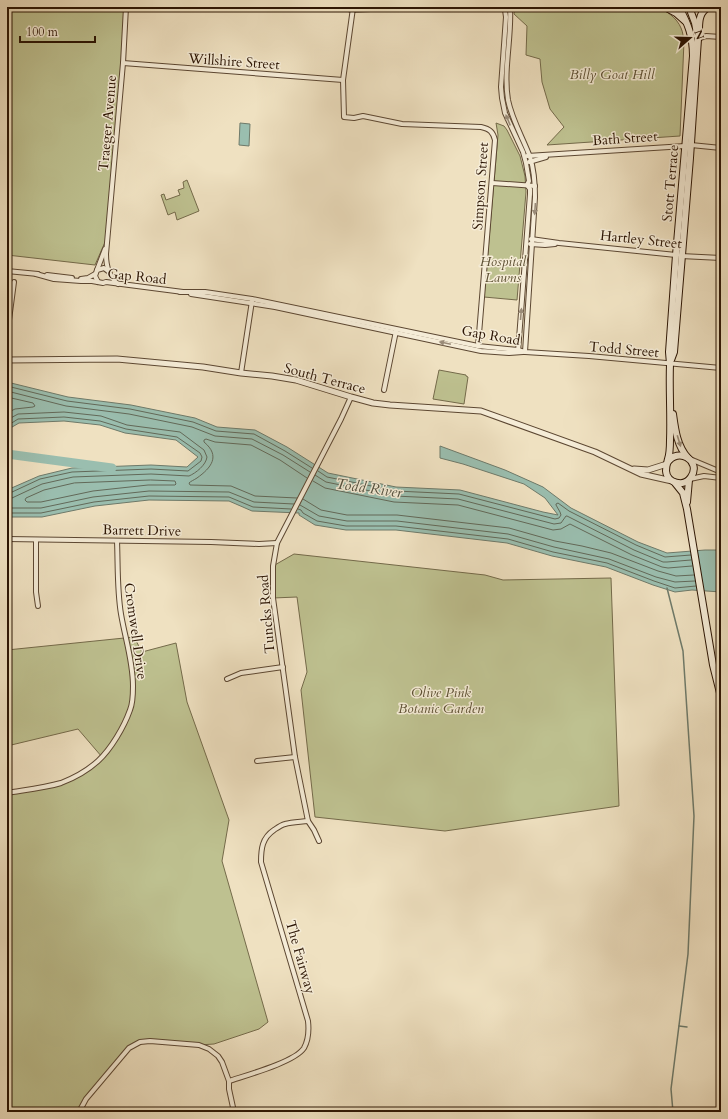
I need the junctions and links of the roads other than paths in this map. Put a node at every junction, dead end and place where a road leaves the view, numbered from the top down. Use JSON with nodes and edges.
{"nodes":[{"id":1,"x":126,"y":7,"type":"edge"},
{"id":2,"x":342,"y":7,"type":"edge"},
{"id":3,"x":389,"y":7,"type":"edge"},
{"id":4,"x":503,"y":7,"type":"edge"},
{"id":5,"x":510,"y":7,"type":"edge"},
{"id":6,"x":665,"y":7,"type":"edge"},
{"id":7,"x":679,"y":7,"type":"edge"},
{"id":8,"x":689,"y":7,"type":"edge"},
{"id":9,"x":709,"y":7,"type":"edge"},
{"id":10,"x":353,"y":8,"type":"edge"},
{"id":11,"x":689,"y":25,"type":"junction"},
{"id":12,"x":721,"y":37,"type":"edge"},
{"id":13,"x":698,"y":39,"type":"junction"},
{"id":14,"x":123,"y":63,"type":"junction"},
{"id":15,"x":343,"y":80,"type":"junction"},
{"id":16,"x":688,"y":146,"type":"junction"},
{"id":17,"x":721,"y":148,"type":"edge"},
{"id":18,"x":554,"y":155,"type":"junction"},
{"id":19,"x":527,"y":156,"type":"junction"},
{"id":20,"x":529,"y":162,"type":"junction"},
{"id":21,"x":492,"y":183,"type":"junction"},
{"id":22,"x":527,"y":185,"type":"junction"},
{"id":23,"x":535,"y":186,"type":"junction"},
{"id":24,"x":527,"y":239,"type":"junction"},
{"id":25,"x":533,"y":239,"type":"junction"},
{"id":26,"x":108,"y":241,"type":"junction"},
{"id":27,"x":559,"y":243,"type":"junction"},
{"id":28,"x":527,"y":244,"type":"junction"},
{"id":29,"x":532,"y":244,"type":"junction"},
{"id":30,"x":678,"y":255,"type":"junction"},
{"id":31,"x":721,"y":258,"type":"edge"},
{"id":32,"x":7,"y":271,"type":"edge"},
{"id":33,"x":96,"y":272,"type":"junction"},
{"id":34,"x":109,"y":273,"type":"junction"},
{"id":35,"x":36,"y":274,"type":"junction"},
{"id":36,"x":81,"y":279,"type":"junction"},
{"id":37,"x":92,"y":281,"type":"junction"},
{"id":38,"x":14,"y":282,"type":"dead end"},
{"id":39,"x":98,"y":282,"type":"junction"},
{"id":40,"x":106,"y":282,"type":"junction"},
{"id":41,"x":118,"y":284,"type":"junction"},
{"id":42,"x":252,"y":301,"type":"junction"},
{"id":43,"x":396,"y":331,"type":"junction"},
{"id":44,"x":7,"y":335,"type":"edge"},
{"id":45,"x":478,"y":346,"type":"junction"},
{"id":46,"x":518,"y":351,"type":"junction"},
{"id":47,"x":525,"y":352,"type":"junction"},
{"id":48,"x":7,"y":360,"type":"edge"},
{"id":49,"x":670,"y":364,"type":"junction"},
{"id":50,"x":721,"y":368,"type":"edge"},
{"id":51,"x":241,"y":373,"type":"junction"},
{"id":52,"x":384,"y":390,"type":"dead end"},
{"id":53,"x":669,"y":395,"type":"junction"},
{"id":54,"x":351,"y":398,"type":"junction"},
{"id":55,"x":689,"y":459,"type":"junction"},
{"id":56,"x":667,"y":464,"type":"junction"},
{"id":57,"x":628,"y":468,"type":"junction"},
{"id":58,"x":721,"y":472,"type":"edge"},
{"id":59,"x":721,"y":478,"type":"edge"},
{"id":60,"x":690,"y":479,"type":"junction"},
{"id":61,"x":674,"y":482,"type":"junction"},
{"id":62,"x":687,"y":509,"type":"junction"},
{"id":63,"x":7,"y":539,"type":"edge"},
{"id":64,"x":36,"y":540,"type":"junction"},
{"id":65,"x":117,"y":541,"type":"junction"},
{"id":66,"x":277,"y":543,"type":"junction"},
{"id":67,"x":38,"y":606,"type":"dead end"},
{"id":68,"x":283,"y":667,"type":"junction"},
{"id":69,"x":226,"y":679,"type":"dead end"},
{"id":70,"x":721,"y":697,"type":"edge"},
{"id":71,"x":295,"y":757,"type":"junction"},
{"id":72,"x":257,"y":761,"type":"dead end"},
{"id":73,"x":7,"y":793,"type":"edge"},
{"id":74,"x":308,"y":821,"type":"junction"},
{"id":75,"x":319,"y":841,"type":"dead end"},
{"id":76,"x":229,"y":1082,"type":"junction"},
{"id":77,"x":79,"y":1112,"type":"edge"},
{"id":78,"x":234,"y":1112,"type":"edge"}],
"edges":[{"from":1,"to":14,"type":"street","name":"Traeger Avenue"},
{"from":2,"to":10,"type":"highway"},
{"from":3,"to":10,"type":"highway"},
{"from":19,"to":4,"type":"street","one_way":true},
{"from":5,"to":19,"type":"street"},
{"from":6,"to":11,"type":"main road"},
{"from":7,"to":11,"type":"main road","name":"Stott Terrace"},
{"from":8,"to":13,"type":"main road","name":"Stott Terrace"},
{"from":9,"to":13,"type":"main road"},
{"from":10,"to":15,"type":"street"},
{"from":11,"to":16,"type":"main road","name":"Stott Terrace"},
{"from":12,"to":13,"type":"street"},
{"from":13,"to":16,"type":"main road","name":"Stott Terrace"},
{"from":14,"to":15,"type":"street","name":"Willshire Street"},
{"from":14,"to":26,"type":"street","name":"Traeger Avenue"},
{"from":15,"to":21,"type":"street","name":"Simpson Street"},
{"from":16,"to":17,"type":"street","name":"Bath Street"},
{"from":16,"to":18,"type":"street","name":"Bath Street"},
{"from":16,"to":30,"type":"main road","name":"Stott Terrace"},
{"from":18,"to":19,"type":"street","name":"Bath Street"},
{"from":18,"to":20,"type":"street","name":"Bath Street"},
{"from":19,"to":20,"type":"street"},
{"from":20,"to":22,"type":"street"},
{"from":20,"to":23,"type":"street"},
{"from":21,"to":22,"type":"street"},
{"from":21,"to":45,"type":"street","name":"Simpson Street"},
{"from":22,"to":23,"type":"street"},
{"from":22,"to":24,"type":"street"},
{"from":23,"to":25,"type":"street","one_way":true},
{"from":24,"to":25,"type":"street","name":"Hartley Street"},
{"from":24,"to":28,"type":"street"},
{"from":25,"to":27,"type":"street","name":"Hartley Street"},
{"from":25,"to":29,"type":"street"},
{"from":26,"to":33,"type":"street","name":"Traeger Avenue"},
{"from":26,"to":34,"type":"street","name":"Traeger Avenue"},
{"from":27,"to":29,"type":"street","name":"Hartley Street"},
{"from":27,"to":30,"type":"street","name":"Hartley Street"},
{"from":28,"to":29,"type":"street","name":"Hartley Street"},
{"from":46,"to":28,"type":"street","one_way":true},
{"from":29,"to":47,"type":"street"},
{"from":30,"to":31,"type":"street","name":"Hartley Street"},
{"from":30,"to":49,"type":"main road","name":"Stott Terrace"},
{"from":32,"to":35,"type":"street","name":"Gap Road"},
{"from":33,"to":34,"type":"street"},
{"from":33,"to":36,"type":"street"},
{"from":33,"to":39,"type":"street"},
{"from":34,"to":40,"type":"street","name":"Traeger Avenue"},
{"from":34,"to":41,"type":"street"},
{"from":35,"to":36,"type":"street","name":"Gap Road"},
{"from":35,"to":37,"type":"street","name":"Gap Road"},
{"from":36,"to":37,"type":"street","name":"Gap Road"},
{"from":37,"to":39,"type":"street","name":"Gap Road"},
{"from":38,"to":44,"type":"street"},
{"from":39,"to":40,"type":"street","name":"Gap Road"},
{"from":40,"to":41,"type":"street","name":"Gap Road"},
{"from":41,"to":42,"type":"street","name":"Gap Road"},
{"from":42,"to":43,"type":"street","name":"Gap Road"},
{"from":42,"to":51,"type":"street"},
{"from":43,"to":45,"type":"street","name":"Gap Road"},
{"from":46,"to":43,"type":"street","name":"Gap Road","one_way":true},
{"from":43,"to":52,"type":"street"},
{"from":45,"to":46,"type":"street","name":"Gap Road"},
{"from":46,"to":47,"type":"street","name":"Gap Road"},
{"from":47,"to":49,"type":"street","name":"Todd Street"},
{"from":48,"to":51,"type":"street","name":"South Terrace"},
{"from":49,"to":50,"type":"street","name":"Todd Street"},
{"from":49,"to":53,"type":"main road","name":"Stott Terrace"},
{"from":51,"to":54,"type":"street","name":"South Terrace"},
{"from":53,"to":55,"type":"main road","name":"Stott Terrace","one_way":true},
{"from":53,"to":56,"type":"main road","name":"Stott Terrace"},
{"from":54,"to":57,"type":"street","name":"South Terrace"},
{"from":54,"to":66,"type":"street","name":"Tuncks Road"},
{"from":55,"to":56,"type":"main road"},
{"from":55,"to":58,"type":"street"},
{"from":55,"to":60,"type":"main road"},
{"from":56,"to":57,"type":"street","name":"South Terrace"},
{"from":56,"to":61,"type":"main road"},
{"from":57,"to":61,"type":"street","name":"South Terrace"},
{"from":59,"to":60,"type":"street"},
{"from":60,"to":61,"type":"main road"},
{"from":60,"to":62,"type":"main road"},
{"from":61,"to":62,"type":"main road"},
{"from":62,"to":70,"type":"main road"},
{"from":63,"to":64,"type":"street","name":"Barrett Drive"},
{"from":64,"to":65,"type":"street","name":"Barrett Drive"},
{"from":64,"to":67,"type":"street"},
{"from":65,"to":66,"type":"street","name":"Barrett Drive"},
{"from":65,"to":73,"type":"street","name":"Cromwell Drive"},
{"from":66,"to":68,"type":"street","name":"Tuncks Road"},
{"from":68,"to":69,"type":"street"},
{"from":68,"to":71,"type":"street","name":"Tuncks Road"},
{"from":71,"to":72,"type":"street"},
{"from":71,"to":74,"type":"street","name":"Tuncks Road"},
{"from":74,"to":75,"type":"street","name":"Tuncks Road"},
{"from":74,"to":76,"type":"street","name":"The Fairway"},
{"from":76,"to":77,"type":"street"},
{"from":76,"to":78,"type":"street"}]}
